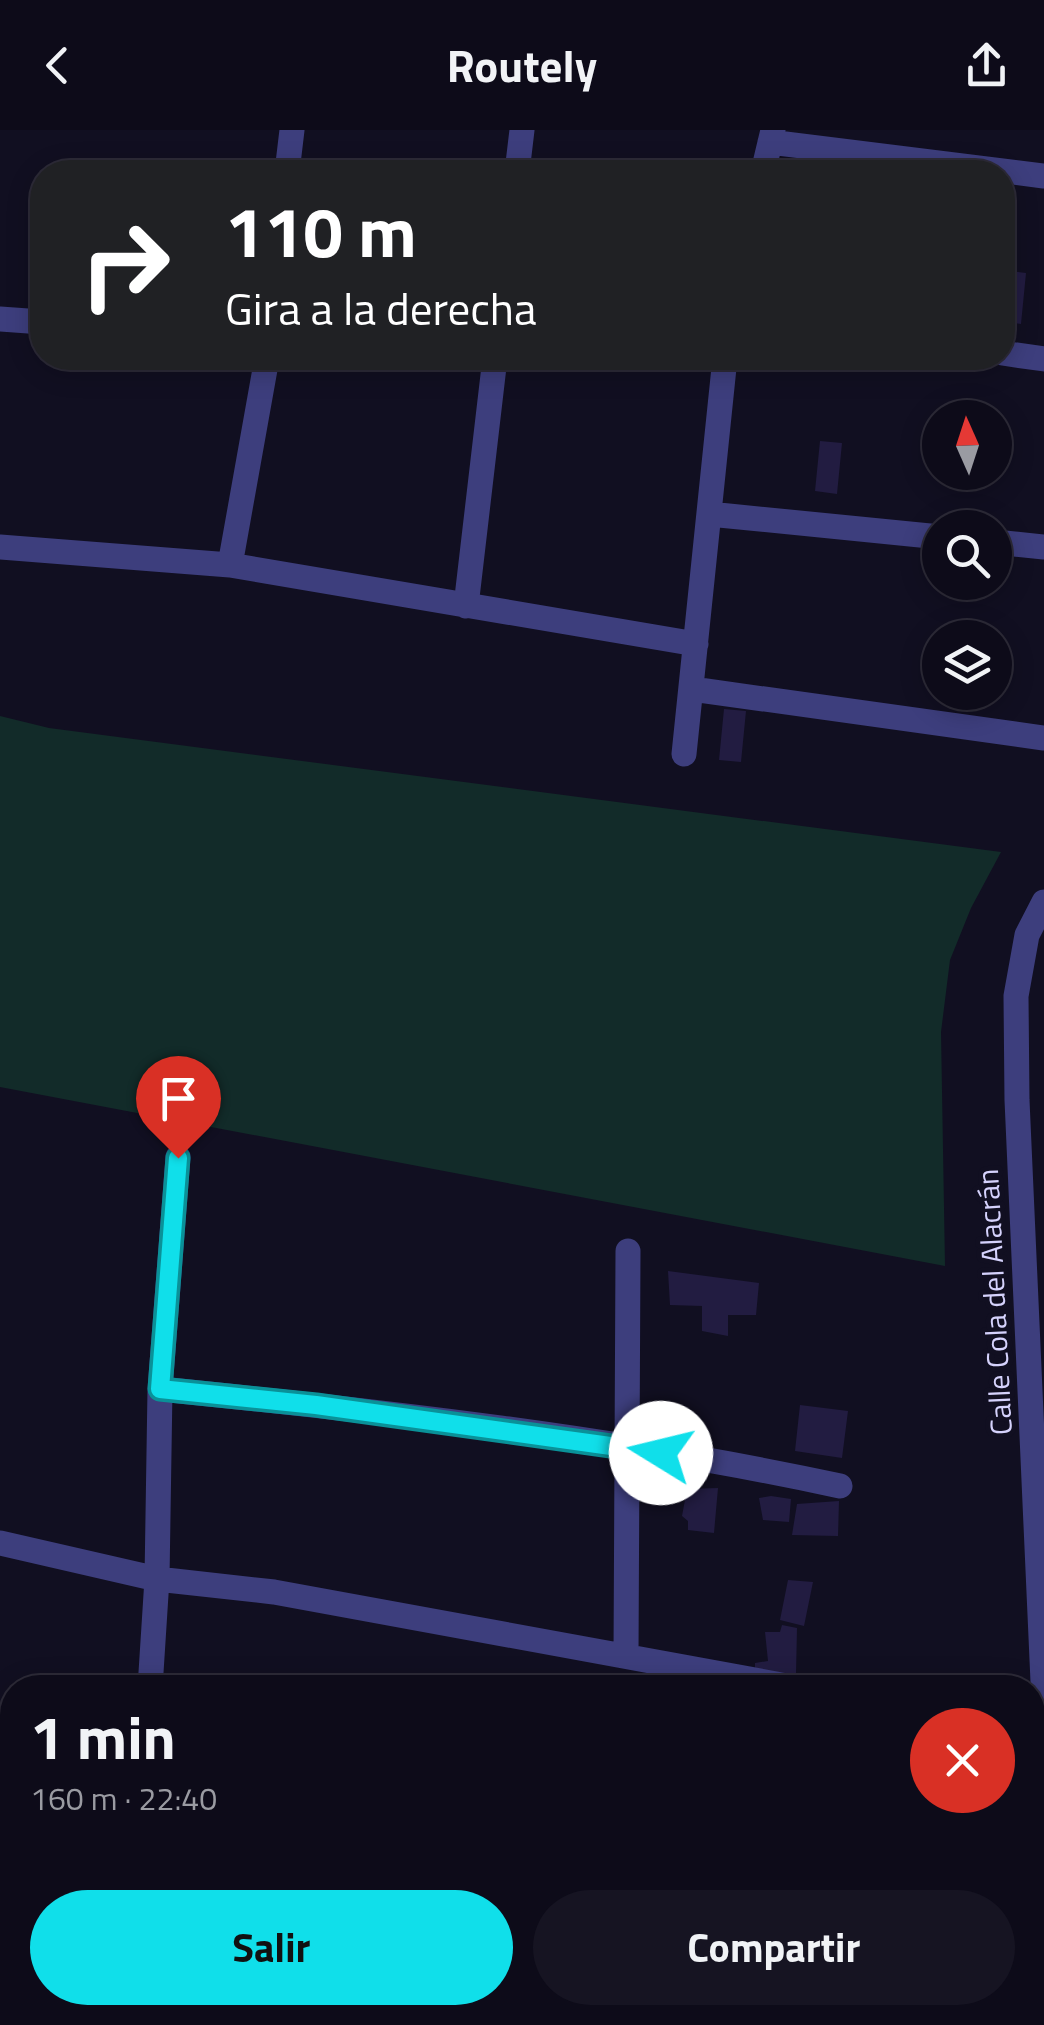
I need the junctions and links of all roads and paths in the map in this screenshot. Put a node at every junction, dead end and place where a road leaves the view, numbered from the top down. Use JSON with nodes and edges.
{"nodes":[{"id":1,"x":292,"y":130,"type":"edge"},
{"id":2,"x":522,"y":130,"type":"edge"},
{"id":3,"x":771,"y":136,"type":"edge"},
{"id":4,"x":289,"y":160,"type":"edge"},
{"id":5,"x":518,"y":160,"type":"edge"},
{"id":6,"x":935,"y":160,"type":"edge"},
{"id":7,"x":1015,"y":172,"type":"edge"},
{"id":8,"x":1044,"y":176,"type":"edge"},
{"id":9,"x":0,"y":319,"type":"edge"},
{"id":10,"x":30,"y":321,"type":"edge"},
{"id":11,"x":1015,"y":355,"type":"edge"},
{"id":12,"x":1044,"y":358,"type":"edge"},
{"id":13,"x":265,"y":370,"type":"edge"},
{"id":14,"x":494,"y":370,"type":"edge"},
{"id":15,"x":725,"y":370,"type":"edge"},
{"id":16,"x":710,"y":514,"type":"junction"},
{"id":17,"x":922,"y":535,"type":"edge"},
{"id":18,"x":1012,"y":544,"type":"edge"},
{"id":19,"x":0,"y":547,"type":"edge"},
{"id":20,"x":1044,"y":548,"type":"edge"},
{"id":21,"x":230,"y":565,"type":"junction"},
{"id":22,"x":466,"y":606,"type":"junction"},
{"id":23,"x":696,"y":644,"type":"junction"},
{"id":24,"x":692,"y":688,"type":"junction"},
{"id":25,"x":1044,"y":738,"type":"edge"},
{"id":26,"x":684,"y":754,"type":"dead end"},
{"id":27,"x":1044,"y":902,"type":"edge"},
{"id":28,"x":178,"y":1158,"type":"dead end"},
{"id":29,"x":628,"y":1251,"type":"dead end"},
{"id":30,"x":160,"y":1389,"type":"junction"},
{"id":31,"x":626,"y":1448,"type":"junction"},
{"id":32,"x":840,"y":1486,"type":"dead end"},
{"id":33,"x":0,"y":1543,"type":"edge"},
{"id":34,"x":157,"y":1578,"type":"junction"},
{"id":35,"x":626,"y":1656,"type":"junction"},
{"id":36,"x":151,"y":1675,"type":"edge"},
{"id":37,"x":728,"y":1675,"type":"edge"},
{"id":38,"x":1043,"y":1675,"type":"edge"}],
"edges":[{"from":1,"to":4,"type":"street"},
{"from":2,"to":5,"type":"street"},
{"from":3,"to":6,"type":"street"},
{"from":7,"to":8,"type":"street"},
{"from":9,"to":10,"type":"street"},
{"from":11,"to":12,"type":"street"},
{"from":13,"to":21,"type":"street"},
{"from":14,"to":22,"type":"street"},
{"from":15,"to":16,"type":"street"},
{"from":16,"to":17,"type":"street"},
{"from":16,"to":23,"type":"street"},
{"from":18,"to":20,"type":"street"},
{"from":19,"to":21,"type":"street"},
{"from":21,"to":22,"type":"street"},
{"from":22,"to":23,"type":"street"},
{"from":23,"to":24,"type":"street"},
{"from":24,"to":25,"type":"street"},
{"from":24,"to":26,"type":"street"},
{"from":27,"to":38,"type":"street","name":"Calle Cola del Alacrán"},
{"from":28,"to":30,"type":"street"},
{"from":29,"to":31,"type":"street"},
{"from":30,"to":31,"type":"street"},
{"from":30,"to":34,"type":"street"},
{"from":31,"to":32,"type":"street"},
{"from":31,"to":35,"type":"street"},
{"from":33,"to":34,"type":"street"},
{"from":34,"to":35,"type":"street"},
{"from":34,"to":36,"type":"street"},
{"from":35,"to":37,"type":"street"}]}
